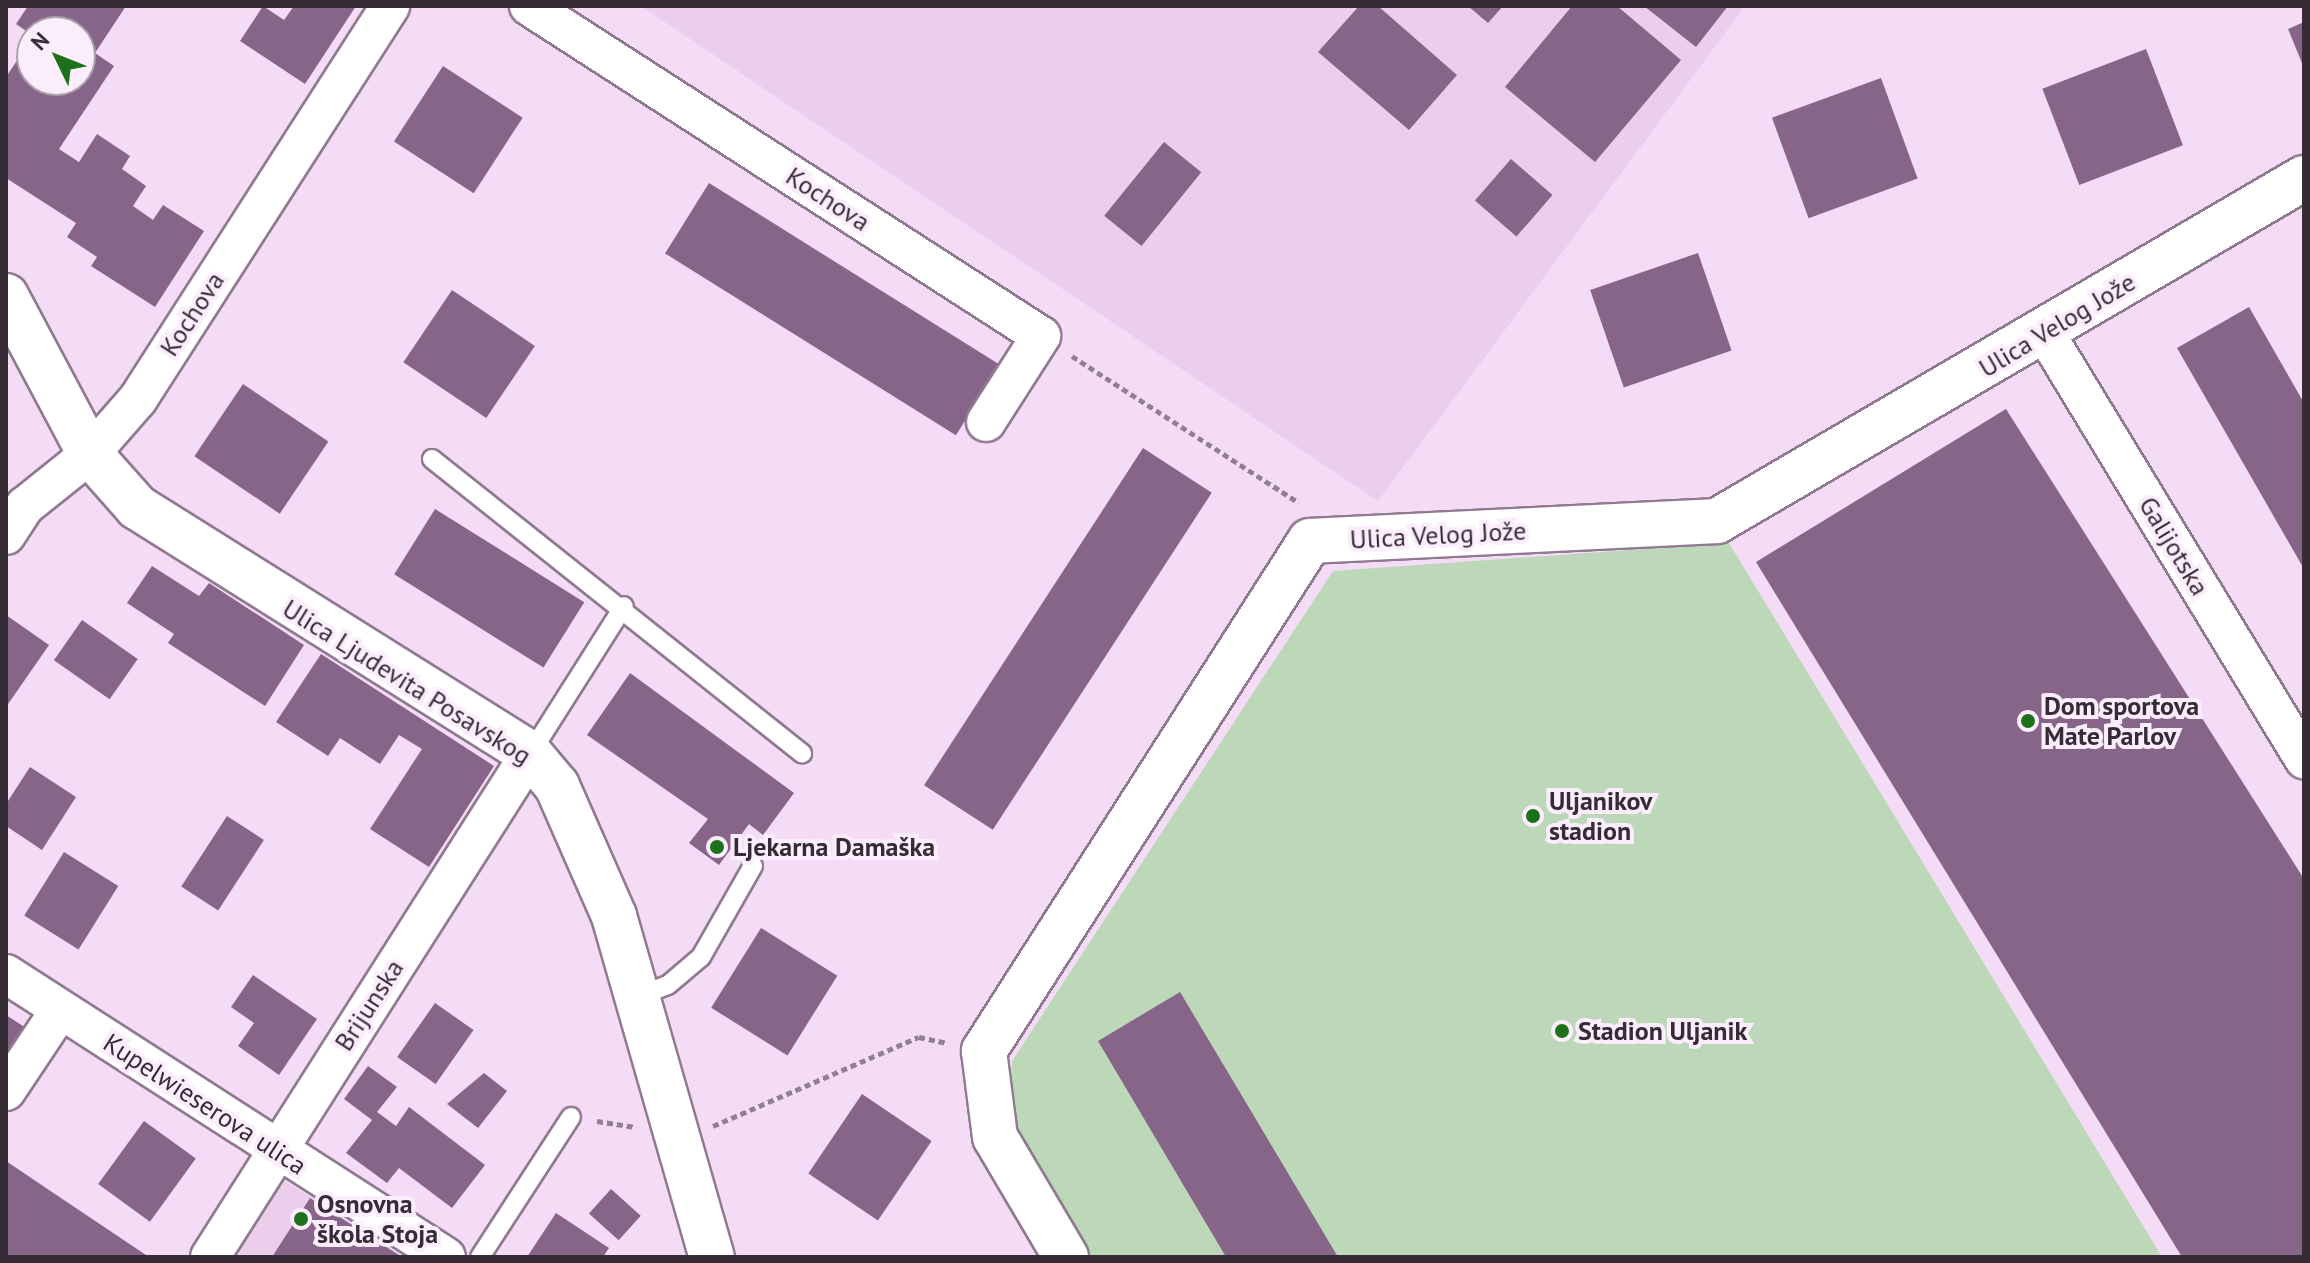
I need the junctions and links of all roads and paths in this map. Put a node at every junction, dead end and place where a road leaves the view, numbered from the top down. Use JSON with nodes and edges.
{"nodes":[{"id":1,"x":390,"y":6,"type":"edge"},
{"id":2,"x":529,"y":6,"type":"edge"},
{"id":3,"x":2304,"y":178,"type":"edge"},
{"id":4,"x":6,"y":296,"type":"edge"},
{"id":5,"x":2045,"y":333,"type":"junction"},
{"id":6,"x":1041,"y":336,"type":"junction"},
{"id":7,"x":986,"y":422,"type":"dead end"},
{"id":8,"x":90,"y":454,"type":"junction"},
{"id":9,"x":432,"y":459,"type":"dead end"},
{"id":10,"x":6,"y":535,"type":"edge"},
{"id":11,"x":1310,"y":541,"type":"junction"},
{"id":12,"x":624,"y":606,"type":"junction"},
{"id":13,"x":802,"y":753,"type":"dead end"},
{"id":14,"x":530,"y":754,"type":"junction"},
{"id":15,"x":2304,"y":759,"type":"edge"},
{"id":16,"x":753,"y":866,"type":"dead end"},
{"id":17,"x":6,"y":974,"type":"edge"},
{"id":18,"x":639,"y":996,"type":"junction"},
{"id":19,"x":60,"y":1010,"type":"junction"},
{"id":20,"x":984,"y":1051,"type":"junction"},
{"id":21,"x":6,"y":1091,"type":"edge"},
{"id":22,"x":571,"y":1117,"type":"joint"},
{"id":23,"x":639,"y":1128,"type":"dead end"},
{"id":24,"x":703,"y":1130,"type":"dead end"},
{"id":25,"x":276,"y":1151,"type":"junction"},
{"id":26,"x":705,"y":1254,"type":"edge"},
{"id":27,"x":210,"y":1257,"type":"edge"},
{"id":28,"x":446,"y":1257,"type":"edge"},
{"id":29,"x":480,"y":1257,"type":"edge"},
{"id":30,"x":1066,"y":1257,"type":"edge"}],
"edges":[{"from":1,"to":8,"type":"street","name":"Kochova"},
{"from":2,"to":6,"type":"street","name":"Kochova"},
{"from":3,"to":5,"type":"street","name":"Ulica Velog Jože"},
{"from":4,"to":8,"type":"street","name":"Ulica Ljudevita Posavskog"},
{"from":5,"to":11,"type":"street","name":"Ulica Velog Jože"},
{"from":5,"to":15,"type":"street","name":"Galijotska"},
{"from":6,"to":7,"type":"street"},
{"from":6,"to":11,"type":"path"},
{"from":8,"to":10,"type":"street"},
{"from":8,"to":14,"type":"street","name":"Ulica Ljudevita Posavskog"},
{"from":9,"to":12,"type":"lane"},
{"from":11,"to":20,"type":"street"},
{"from":12,"to":13,"type":"lane"},
{"from":12,"to":14,"type":"lane"},
{"from":14,"to":18,"type":"street","name":"Ulica Ljudevita Posavskog"},
{"from":14,"to":25,"type":"street","name":"Brijunska"},
{"from":16,"to":18,"type":"lane"},
{"from":17,"to":19,"type":"street","name":"Kupelwieserova ulica"},
{"from":18,"to":26,"type":"street","name":"Ulica Ljudevita Posavskog"},
{"from":19,"to":21,"type":"street"},
{"from":19,"to":25,"type":"street","name":"Kupelwieserova ulica"},
{"from":20,"to":24,"type":"path"},
{"from":20,"to":30,"type":"street"},
{"from":22,"to":23,"type":"path"},
{"from":22,"to":29,"type":"lane"},
{"from":25,"to":27,"type":"street","name":"Brijunska"},
{"from":25,"to":28,"type":"street","name":"Kupelwieserova ulica"}]}
